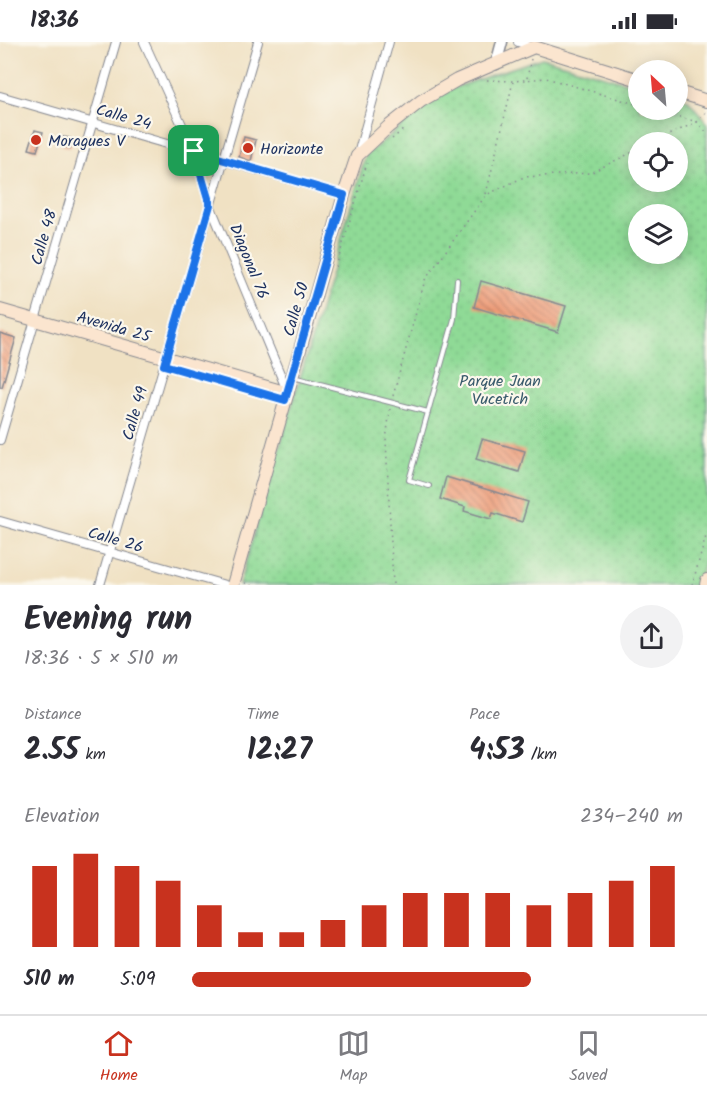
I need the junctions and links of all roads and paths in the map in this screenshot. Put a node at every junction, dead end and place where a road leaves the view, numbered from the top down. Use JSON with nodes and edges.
{"nodes":[{"id":1,"x":116,"y":42,"type":"edge"},
{"id":2,"x":144,"y":42,"type":"edge"},
{"id":3,"x":258,"y":42,"type":"edge"},
{"id":4,"x":389,"y":42,"type":"edge"},
{"id":5,"x":502,"y":42,"type":"edge"},
{"id":6,"x":518,"y":42,"type":"edge"},
{"id":7,"x":532,"y":44,"type":"edge"},
{"id":8,"x":496,"y":64,"type":"junction"},
{"id":9,"x":628,"y":76,"type":"edge"},
{"id":10,"x":526,"y":79,"type":"junction"},
{"id":11,"x":484,"y":80,"type":"dead end"},
{"id":12,"x":513,"y":81,"type":"junction"},
{"id":13,"x":688,"y":95,"type":"edge"},
{"id":14,"x":0,"y":96,"type":"edge"},
{"id":15,"x":707,"y":101,"type":"edge"},
{"id":16,"x":628,"y":102,"type":"edge"},
{"id":17,"x":707,"y":111,"type":"edge"},
{"id":18,"x":688,"y":119,"type":"edge"},
{"id":19,"x":92,"y":122,"type":"junction"},
{"id":20,"x":698,"y":122,"type":"junction"},
{"id":21,"x":411,"y":124,"type":"dead end"},
{"id":22,"x":676,"y":132,"type":"edge"},
{"id":23,"x":707,"y":133,"type":"edge"},
{"id":24,"x":385,"y":145,"type":"dead end"},
{"id":25,"x":194,"y":151,"type":"junction"},
{"id":26,"x":363,"y":157,"type":"junction"},
{"id":27,"x":224,"y":160,"type":"junction"},
{"id":28,"x":344,"y":195,"type":"junction"},
{"id":29,"x":486,"y":195,"type":"dead end"},
{"id":30,"x":210,"y":205,"type":"junction"},
{"id":31,"x":336,"y":267,"type":"dead end"},
{"id":32,"x":457,"y":280,"type":"dead end"},
{"id":33,"x":0,"y":310,"type":"edge"},
{"id":34,"x":0,"y":318,"type":"edge"},
{"id":35,"x":34,"y":324,"type":"junction"},
{"id":36,"x":165,"y":362,"type":"junction"},
{"id":37,"x":286,"y":376,"type":"junction"},
{"id":38,"x":286,"y":396,"type":"junction"},
{"id":39,"x":428,"y":412,"type":"junction"},
{"id":40,"x":0,"y":440,"type":"edge"},
{"id":41,"x":429,"y":486,"type":"dead end"},
{"id":42,"x":0,"y":521,"type":"edge"},
{"id":43,"x":707,"y":533,"type":"edge"},
{"id":44,"x":109,"y":552,"type":"junction"},
{"id":45,"x":707,"y":580,"type":"edge"},
{"id":46,"x":240,"y":584,"type":"edge"},
{"id":47,"x":100,"y":585,"type":"edge"},
{"id":48,"x":225,"y":585,"type":"edge"},
{"id":49,"x":692,"y":585,"type":"edge"},
{"id":50,"x":706,"y":585,"type":"edge"}],
"edges":[{"from":1,"to":19,"type":"street","name":"Calle 48"},
{"from":2,"to":25,"type":"street","name":"Diagonal 76"},
{"from":3,"to":27,"type":"street","name":"Calle 49"},
{"from":4,"to":26,"type":"street","name":"Calle 50"},
{"from":5,"to":8,"type":"street"},
{"from":6,"to":7,"type":"street"},
{"from":7,"to":8,"type":"main road"},
{"from":7,"to":9,"type":"main road"},
{"from":7,"to":10,"type":"path"},
{"from":8,"to":26,"type":"main road"},
{"from":10,"to":12,"type":"path"},
{"from":10,"to":16,"type":"path"},
{"from":11,"to":12,"type":"path"},
{"from":12,"to":29,"type":"path"},
{"from":13,"to":15,"type":"main road"},
{"from":14,"to":19,"type":"street","name":"Calle 24"},
{"from":17,"to":20,"type":"path"},
{"from":18,"to":20,"type":"path"},
{"from":19,"to":25,"type":"street","name":"Calle 24"},
{"from":19,"to":35,"type":"street","name":"Calle 48"},
{"from":20,"to":22,"type":"path"},
{"from":20,"to":23,"type":"path"},
{"from":21,"to":24,"type":"path"},
{"from":25,"to":27,"type":"street","name":"Calle 24"},
{"from":25,"to":30,"type":"street","name":"Diagonal 76"},
{"from":26,"to":28,"type":"main road","name":"Calle 50"},
{"from":26,"to":31,"type":"path"},
{"from":27,"to":28,"type":"street","name":"Calle 24"},
{"from":27,"to":30,"type":"street","name":"Calle 49"},
{"from":28,"to":37,"type":"main road","name":"Calle 50"},
{"from":30,"to":36,"type":"street","name":"Calle 49"},
{"from":30,"to":37,"type":"street","name":"Diagonal 76"},
{"from":32,"to":39,"type":"lane"},
{"from":33,"to":35,"type":"main road","name":"Avenida 25"},
{"from":34,"to":35,"type":"main road","name":"Avenida 25"},
{"from":35,"to":36,"type":"main road","name":"Avenida 25"},
{"from":35,"to":40,"type":"street","name":"Calle 48"},
{"from":36,"to":38,"type":"main road","name":"Avenida 25"},
{"from":36,"to":44,"type":"street","name":"Calle 49"},
{"from":37,"to":38,"type":"main road","name":"Calle 50"},
{"from":37,"to":39,"type":"lane"},
{"from":38,"to":46,"type":"main road","name":"Calle 50"},
{"from":39,"to":41,"type":"lane"},
{"from":42,"to":44,"type":"street","name":"Calle 26"},
{"from":43,"to":49,"type":"path"},
{"from":44,"to":47,"type":"street","name":"Calle 49"},
{"from":44,"to":48,"type":"street","name":"Calle 26"},
{"from":45,"to":50,"type":"main road"}]}
